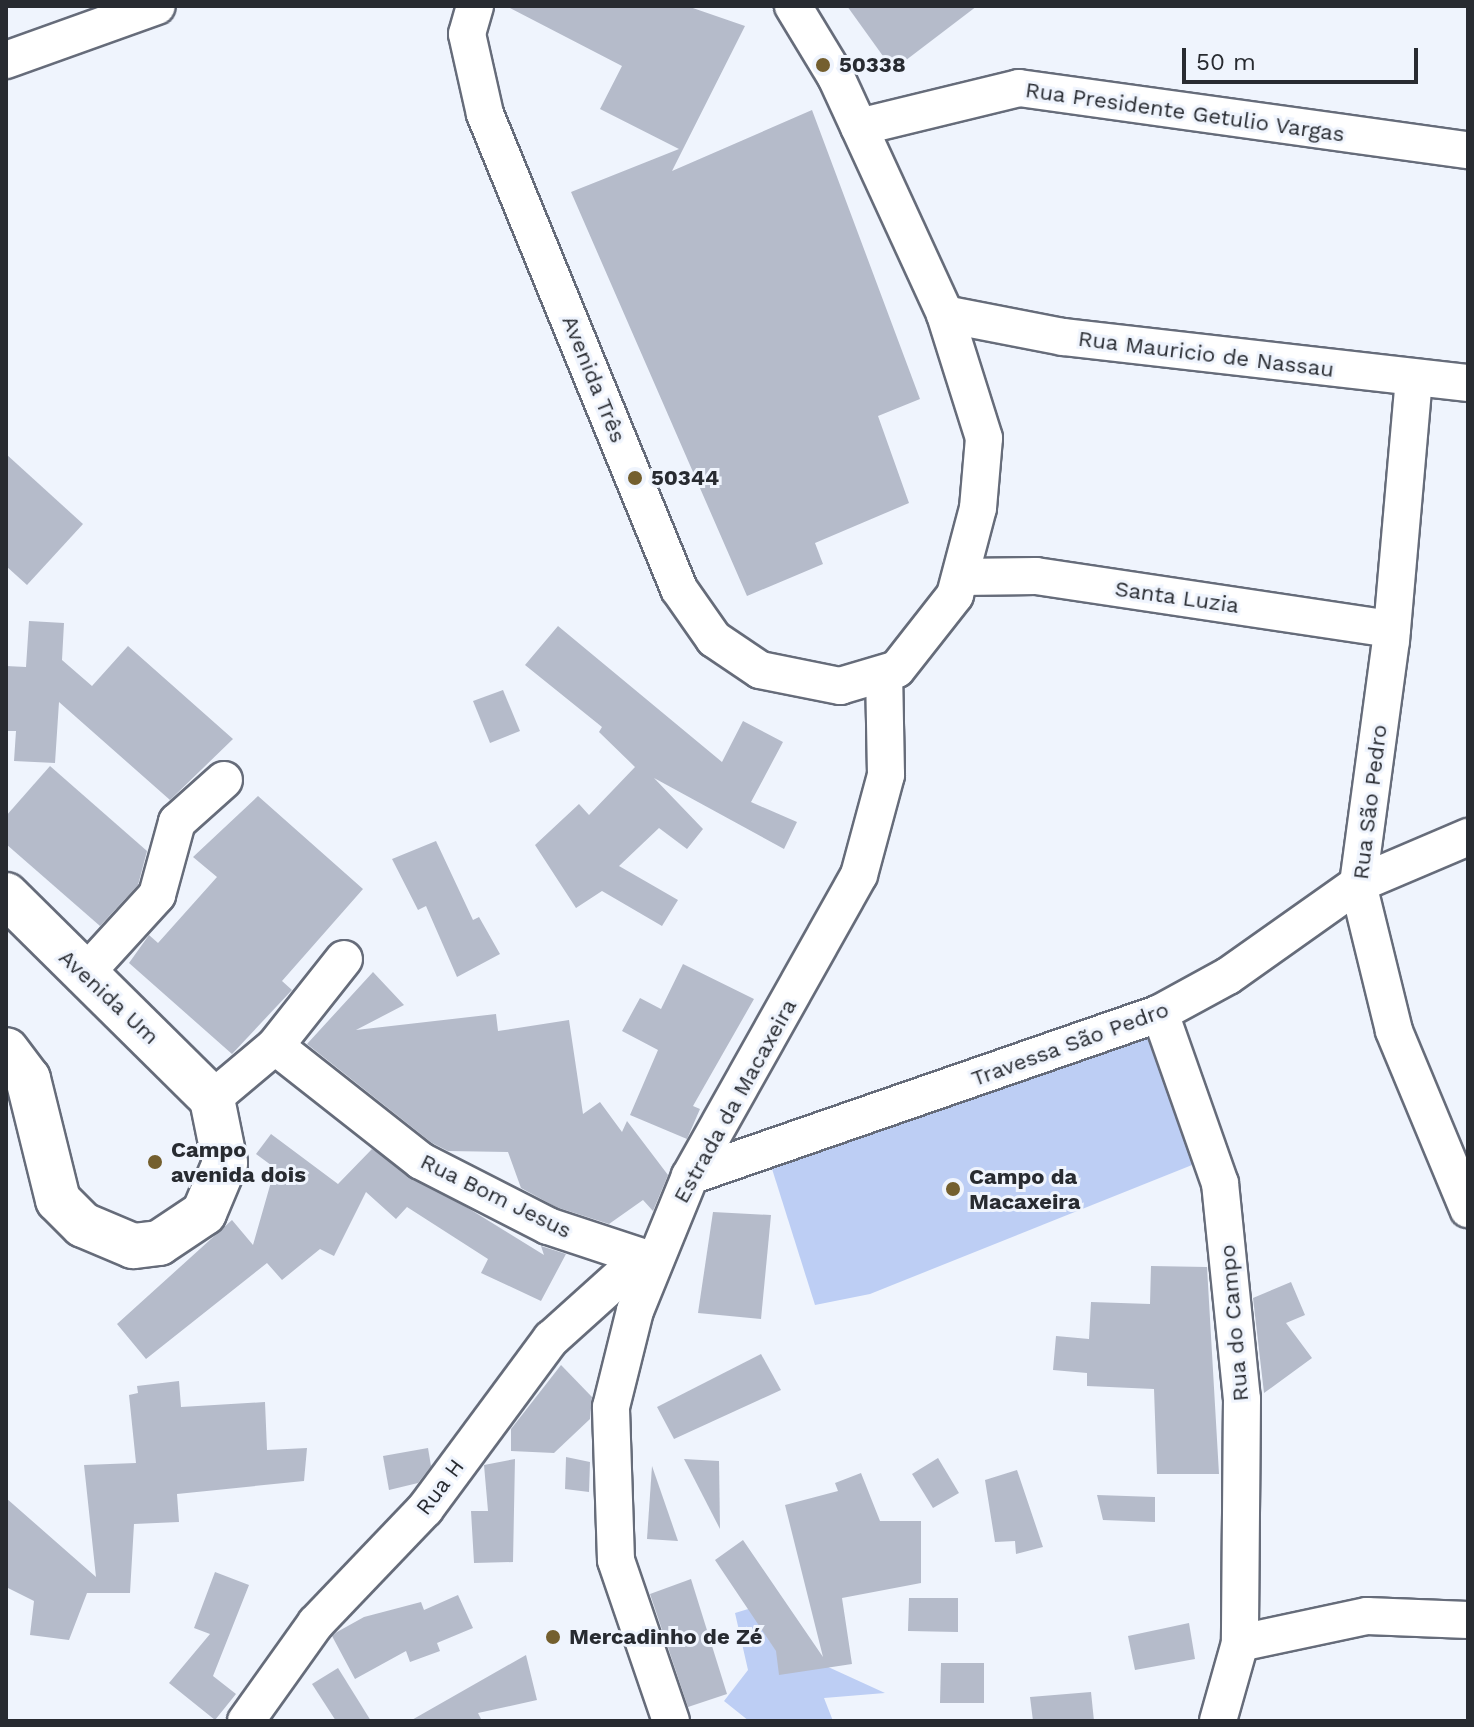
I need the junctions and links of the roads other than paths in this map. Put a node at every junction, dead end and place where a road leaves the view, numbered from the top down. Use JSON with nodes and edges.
{"nodes":[{"id":1,"x":157,"y":6,"type":"edge"},
{"id":2,"x":475,"y":6,"type":"edge"},
{"id":3,"x":793,"y":6,"type":"edge"},
{"id":4,"x":6,"y":60,"type":"edge"},
{"id":5,"x":859,"y":127,"type":"junction"},
{"id":6,"x":1468,"y":150,"type":"edge"},
{"id":7,"x":945,"y":314,"type":"junction"},
{"id":8,"x":1414,"y":378,"type":"junction"},
{"id":9,"x":1468,"y":383,"type":"edge"},
{"id":10,"x":961,"y":577,"type":"junction"},
{"id":11,"x":1392,"y":629,"type":"junction"},
{"id":12,"x":884,"y":674,"type":"junction"},
{"id":13,"x":224,"y":780,"type":"dead end"},
{"id":14,"x":1468,"y":837,"type":"edge"},
{"id":15,"x":1358,"y":884,"type":"junction"},
{"id":16,"x":6,"y":895,"type":"edge"},
{"id":17,"x":344,"y":959,"type":"dead end"},
{"id":18,"x":83,"y":976,"type":"junction"},
{"id":19,"x":1160,"y":1013,"type":"junction"},
{"id":20,"x":275,"y":1046,"type":"junction"},
{"id":21,"x":6,"y":1050,"type":"edge"},
{"id":22,"x":212,"y":1099,"type":"junction"},
{"id":23,"x":690,"y":1176,"type":"junction"},
{"id":24,"x":1468,"y":1209,"type":"edge"},
{"id":25,"x":647,"y":1260,"type":"junction"},
{"id":26,"x":1468,"y":1620,"type":"edge"},
{"id":27,"x":1240,"y":1643,"type":"junction"},
{"id":28,"x":246,"y":1721,"type":"edge"},
{"id":29,"x":671,"y":1721,"type":"edge"},
{"id":30,"x":1218,"y":1721,"type":"edge"}],
"edges":[{"from":1,"to":4,"type":"street"},
{"from":2,"to":12,"type":"street","name":"Avenida Três"},
{"from":3,"to":5,"type":"street","name":"Avenida Três"},
{"from":5,"to":6,"type":"street","name":"Rua Presidente Getulio Vargas"},
{"from":5,"to":7,"type":"street","name":"Avenida Três"},
{"from":7,"to":8,"type":"street","name":"Rua Mauricio de Nassau"},
{"from":7,"to":10,"type":"street","name":"Avenida Três"},
{"from":8,"to":9,"type":"street","name":"Rua Mauricio de Nassau"},
{"from":8,"to":11,"type":"street","name":"Rua São Pedro"},
{"from":10,"to":11,"type":"street","name":"Santa Luzia"},
{"from":10,"to":12,"type":"street","name":"Avenida Três"},
{"from":11,"to":15,"type":"street","name":"Rua São Pedro"},
{"from":12,"to":23,"type":"street","name":"Estrada da Macaxeira"},
{"from":13,"to":18,"type":"street"},
{"from":14,"to":15,"type":"street","name":"Travessa São Pedro"},
{"from":15,"to":19,"type":"street","name":"Travessa São Pedro"},
{"from":15,"to":24,"type":"street","name":"Rua São Pedro"},
{"from":16,"to":18,"type":"street","name":"Avenida Um"},
{"from":17,"to":20,"type":"street"},
{"from":18,"to":22,"type":"street","name":"Avenida Um"},
{"from":19,"to":23,"type":"street","name":"Travessa São Pedro"},
{"from":19,"to":27,"type":"street","name":"Rua do Campo"},
{"from":20,"to":22,"type":"street"},
{"from":20,"to":25,"type":"street","name":"Rua Bom Jesus"},
{"from":21,"to":22,"type":"street"},
{"from":23,"to":25,"type":"street","name":"Estrada da Macaxeira"},
{"from":25,"to":28,"type":"street","name":"Rua H"},
{"from":25,"to":29,"type":"street","name":"Estrada da Macaxeira"},
{"from":26,"to":27,"type":"street"},
{"from":27,"to":30,"type":"street","name":"Rua do Campo"}]}
